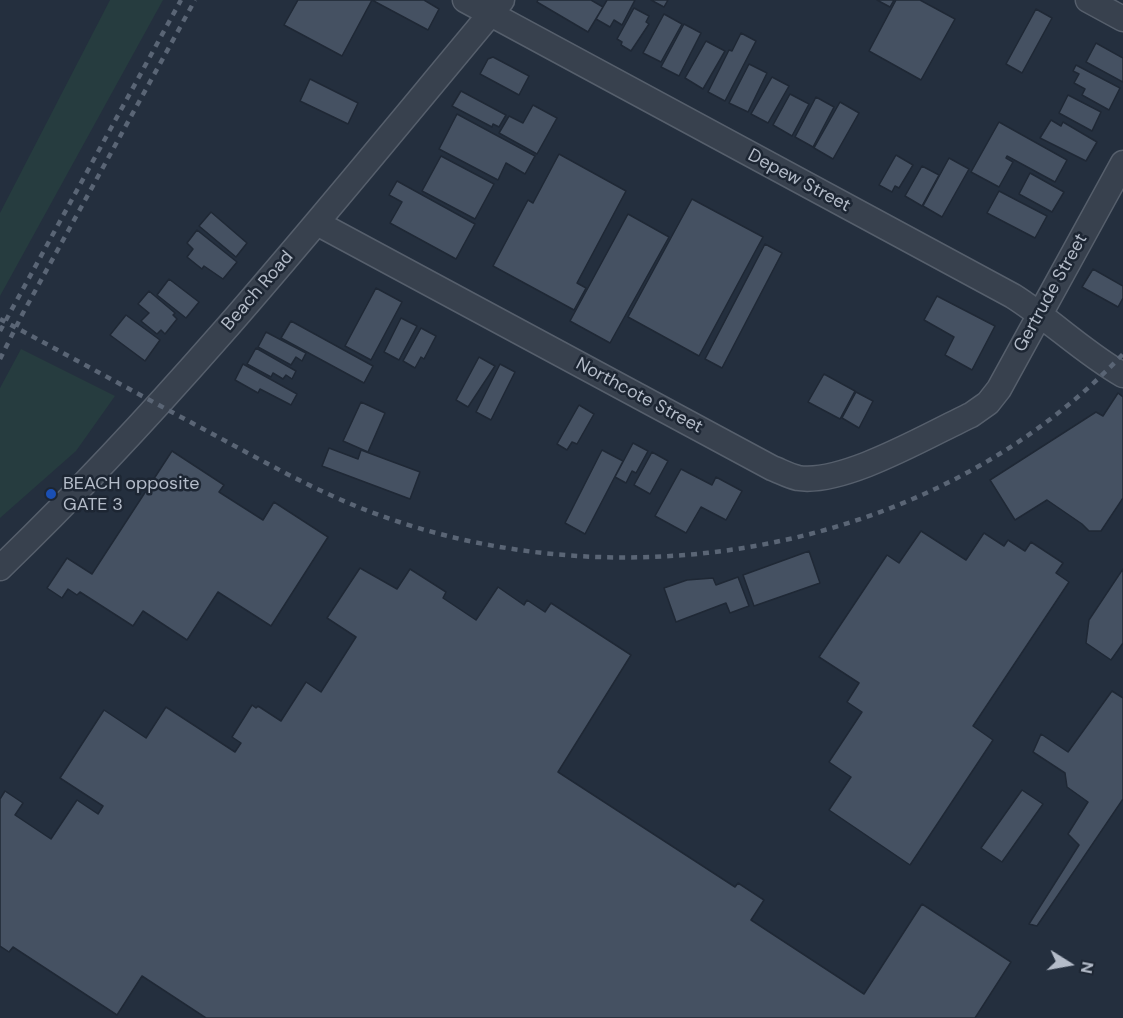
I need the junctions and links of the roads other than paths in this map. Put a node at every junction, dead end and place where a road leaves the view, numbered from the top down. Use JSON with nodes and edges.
{"nodes":[{"id":1,"x":465,"y":0,"type":"edge"},
{"id":2,"x":1088,"y":0,"type":"edge"},
{"id":3,"x":496,"y":7,"type":"edge"},
{"id":4,"x":1123,"y":19,"type":"edge"},
{"id":5,"x":1123,"y":163,"type":"edge"},
{"id":6,"x":318,"y":223,"type":"junction"},
{"id":7,"x":1040,"y":313,"type":"junction"},
{"id":8,"x":1123,"y":375,"type":"edge"},
{"id":9,"x":971,"y":415,"type":"joint"},
{"id":10,"x":0,"y":568,"type":"edge"}],
"edges":[{"from":1,"to":3,"type":"street","name":"Depew Street"},
{"from":2,"to":4,"type":"street"},
{"from":3,"to":6,"type":"street","name":"Beach Road"},
{"from":3,"to":7,"type":"street","name":"Depew Street"},
{"from":5,"to":7,"type":"street","name":"Gertrude Street"},
{"from":6,"to":9,"type":"street","name":"Northcote Street"},
{"from":6,"to":10,"type":"street","name":"Beach Road"},
{"from":7,"to":8,"type":"street","name":"Depew Street"},
{"from":7,"to":9,"type":"street","name":"Gertrude Street"}]}
